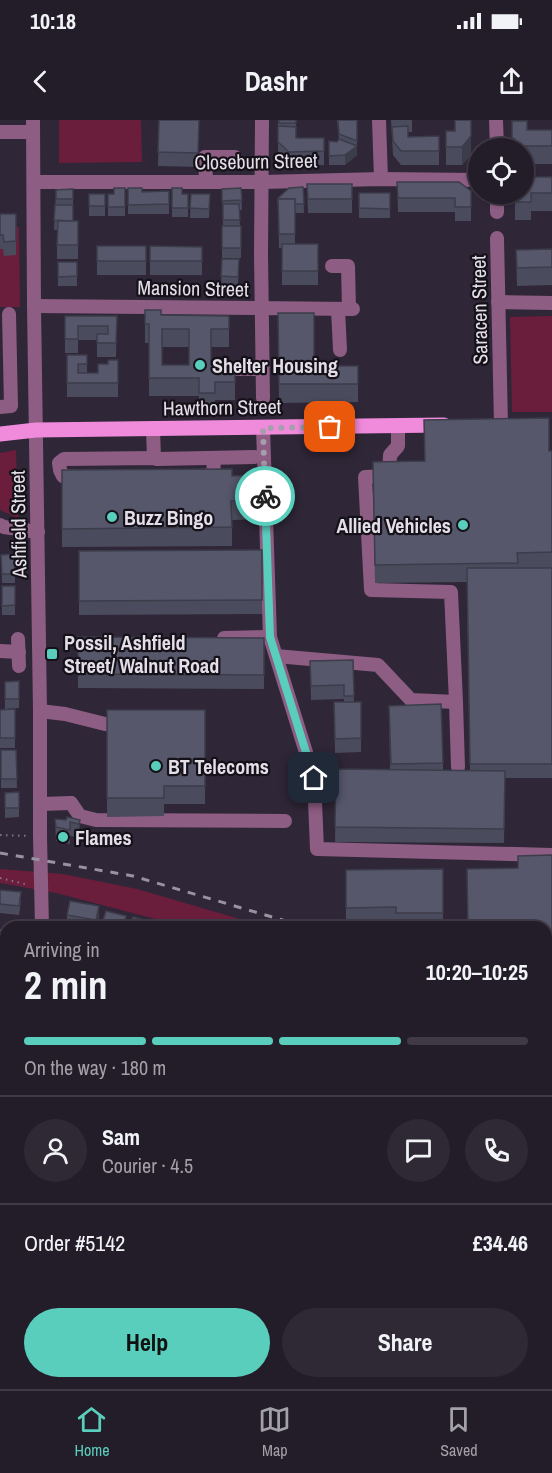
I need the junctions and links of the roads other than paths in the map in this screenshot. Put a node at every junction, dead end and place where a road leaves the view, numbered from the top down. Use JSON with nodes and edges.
{"nodes":[{"id":1,"x":262,"y":120,"type":"edge"},
{"id":2,"x":379,"y":120,"type":"edge"},
{"id":3,"x":496,"y":120,"type":"edge"},
{"id":4,"x":33,"y":126,"type":"edge"},
{"id":5,"x":0,"y":132,"type":"edge"},
{"id":6,"x":497,"y":138,"type":"edge"},
{"id":7,"x":235,"y":157,"type":"dead end"},
{"id":8,"x":381,"y":178,"type":"junction"},
{"id":9,"x":468,"y":180,"type":"edge"},
{"id":10,"x":206,"y":181,"type":"junction"},
{"id":11,"x":34,"y":182,"type":"junction"},
{"id":12,"x":262,"y":182,"type":"junction"},
{"id":13,"x":497,"y":204,"type":"edge"},
{"id":14,"x":497,"y":212,"type":"dead end"},
{"id":15,"x":496,"y":238,"type":"dead end"},
{"id":16,"x":332,"y":266,"type":"dead end"},
{"id":17,"x":498,"y":302,"type":"junction"},
{"id":18,"x":552,"y":303,"type":"edge"},
{"id":19,"x":34,"y":306,"type":"junction"},
{"id":20,"x":262,"y":308,"type":"junction"},
{"id":21,"x":347,"y":309,"type":"junction"},
{"id":22,"x":4,"y":314,"type":"edge"},
{"id":23,"x":340,"y":350,"type":"dead end"},
{"id":24,"x":226,"y":369,"type":"edge"},
{"id":25,"x":262,"y":369,"type":"junction"},
{"id":26,"x":263,"y":398,"type":"dead end"},
{"id":27,"x":0,"y":407,"type":"edge"},
{"id":28,"x":455,"y":425,"type":"edge"},
{"id":29,"x":500,"y":425,"type":"edge"},
{"id":30,"x":398,"y":426,"type":"junction"},
{"id":31,"x":263,"y":428,"type":"junction"},
{"id":32,"x":153,"y":429,"type":"junction"},
{"id":33,"x":36,"y":430,"type":"junction"},
{"id":34,"x":0,"y":434,"type":"edge"},
{"id":35,"x":255,"y":457,"type":"dead end"},
{"id":36,"x":154,"y":458,"type":"junction"},
{"id":37,"x":213,"y":458,"type":"junction"},
{"id":38,"x":189,"y":476,"type":"edge"},
{"id":39,"x":89,"y":477,"type":"edge"},
{"id":40,"x":0,"y":525,"type":"edge"},
{"id":41,"x":38,"y":532,"type":"junction"},
{"id":42,"x":270,"y":637,"type":"junction"},
{"id":43,"x":212,"y":638,"type":"edge"},
{"id":44,"x":0,"y":651,"type":"edge"},
{"id":45,"x":19,"y":652,"type":"dead end"},
{"id":46,"x":276,"y":656,"type":"junction"},
{"id":47,"x":456,"y":702,"type":"junction"},
{"id":48,"x":40,"y":711,"type":"junction"},
{"id":49,"x":138,"y":724,"type":"edge"},
{"id":50,"x":458,"y":767,"type":"dead end"},
{"id":51,"x":41,"y":804,"type":"junction"},
{"id":52,"x":285,"y":821,"type":"dead end"},
{"id":53,"x":552,"y":855,"type":"edge"},
{"id":54,"x":42,"y":921,"type":"edge"}],
"edges":[{"from":1,"to":12,"type":"street"},
{"from":2,"to":8,"type":"street"},
{"from":3,"to":6,"type":"street"},
{"from":4,"to":5,"type":"street"},
{"from":4,"to":11,"type":"street","name":"Ashfield Street"},
{"from":7,"to":10,"type":"street"},
{"from":8,"to":9,"type":"street","name":"Closeburn Street"},
{"from":8,"to":12,"type":"street","name":"Closeburn Street"},
{"from":10,"to":11,"type":"street","name":"Closeburn Street"},
{"from":10,"to":12,"type":"street","name":"Closeburn Street"},
{"from":11,"to":19,"type":"street","name":"Ashfield Street"},
{"from":12,"to":20,"type":"street"},
{"from":13,"to":14,"type":"street"},
{"from":15,"to":17,"type":"street","name":"Saracen Street"},
{"from":16,"to":21,"type":"street"},
{"from":17,"to":18,"type":"street"},
{"from":17,"to":29,"type":"street","name":"Saracen Street"},
{"from":19,"to":20,"type":"street","name":"Mansion Street"},
{"from":19,"to":22,"type":"street","name":"Mansion Street"},
{"from":19,"to":33,"type":"street","name":"Ashfield Street"},
{"from":20,"to":21,"type":"street","name":"Mansion Street"},
{"from":20,"to":25,"type":"street"},
{"from":21,"to":23,"type":"street"},
{"from":22,"to":27,"type":"street"},
{"from":24,"to":25,"type":"street"},
{"from":25,"to":26,"type":"street"},
{"from":28,"to":30,"type":"main road","name":"Hawthorn Street"},
{"from":30,"to":31,"type":"main road","name":"Hawthorn Street"},
{"from":30,"to":47,"type":"street"},
{"from":31,"to":32,"type":"main road","name":"Hawthorn Street"},
{"from":31,"to":42,"type":"street"},
{"from":32,"to":33,"type":"main road","name":"Hawthorn Street"},
{"from":32,"to":36,"type":"street"},
{"from":33,"to":34,"type":"main road","name":"Hawthorn Street"},
{"from":33,"to":41,"type":"street","name":"Ashfield Street"},
{"from":35,"to":37,"type":"street"},
{"from":36,"to":37,"type":"street"},
{"from":36,"to":39,"type":"street"},
{"from":37,"to":38,"type":"street"},
{"from":40,"to":41,"type":"street"},
{"from":41,"to":48,"type":"street","name":"Ashfield Street"},
{"from":42,"to":43,"type":"street"},
{"from":42,"to":46,"type":"street"},
{"from":44,"to":45,"type":"street"},
{"from":46,"to":47,"type":"street"},
{"from":46,"to":53,"type":"street"},
{"from":47,"to":50,"type":"street"},
{"from":48,"to":49,"type":"street"},
{"from":48,"to":51,"type":"street","name":"Ashfield Street"},
{"from":51,"to":52,"type":"street"},
{"from":51,"to":54,"type":"street","name":"Ashfield Street"}]}
